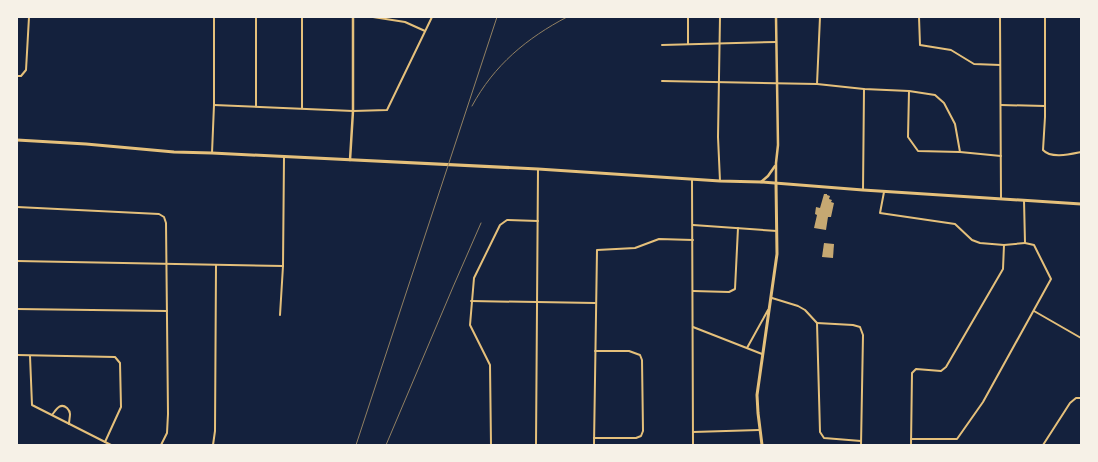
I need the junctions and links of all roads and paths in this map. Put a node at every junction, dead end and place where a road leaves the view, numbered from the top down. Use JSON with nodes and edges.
{"nodes":[{"id":1,"x":29,"y":17,"type":"edge"},
{"id":2,"x":214,"y":17,"type":"edge"},
{"id":3,"x":256,"y":17,"type":"edge"},
{"id":4,"x":302,"y":17,"type":"edge"},
{"id":5,"x":353,"y":17,"type":"edge"},
{"id":6,"x":373,"y":17,"type":"edge"},
{"id":7,"x":432,"y":17,"type":"edge"},
{"id":8,"x":688,"y":17,"type":"edge"},
{"id":9,"x":720,"y":17,"type":"edge"},
{"id":10,"x":776,"y":17,"type":"edge"},
{"id":11,"x":820,"y":17,"type":"edge"},
{"id":12,"x":919,"y":17,"type":"edge"},
{"id":13,"x":1000,"y":17,"type":"edge"},
{"id":14,"x":1045,"y":17,"type":"edge"},
{"id":15,"x":390,"y":18,"type":"edge"},
{"id":16,"x":425,"y":31,"type":"junction"},
{"id":17,"x":776,"y":42,"type":"junction"},
{"id":18,"x":720,"y":43,"type":"junction"},
{"id":19,"x":688,"y":44,"type":"junction"},
{"id":20,"x":662,"y":45,"type":"dead end"},
{"id":21,"x":1000,"y":65,"type":"junction"},
{"id":22,"x":17,"y":76,"type":"edge"},
{"id":23,"x":662,"y":81,"type":"dead end"},
{"id":24,"x":719,"y":83,"type":"junction"},
{"id":25,"x":777,"y":84,"type":"junction"},
{"id":26,"x":817,"y":84,"type":"junction"},
{"id":27,"x":864,"y":89,"type":"junction"},
{"id":28,"x":909,"y":91,"type":"junction"},
{"id":29,"x":214,"y":105,"type":"junction"},
{"id":30,"x":1001,"y":105,"type":"junction"},
{"id":31,"x":256,"y":106,"type":"junction"},
{"id":32,"x":1045,"y":106,"type":"junction"},
{"id":33,"x":302,"y":108,"type":"junction"},
{"id":34,"x":353,"y":111,"type":"junction"},
{"id":35,"x":17,"y":140,"type":"edge"},
{"id":36,"x":960,"y":152,"type":"junction"},
{"id":37,"x":1081,"y":152,"type":"edge"},
{"id":38,"x":212,"y":153,"type":"junction"},
{"id":39,"x":1001,"y":156,"type":"junction"},
{"id":40,"x":284,"y":157,"type":"junction"},
{"id":41,"x":350,"y":161,"type":"junction"},
{"id":42,"x":776,"y":163,"type":"junction"},
{"id":43,"x":538,"y":169,"type":"junction"},
{"id":44,"x":692,"y":179,"type":"junction"},
{"id":45,"x":720,"y":181,"type":"junction"},
{"id":46,"x":761,"y":182,"type":"junction"},
{"id":47,"x":776,"y":183,"type":"junction"},
{"id":48,"x":863,"y":190,"type":"junction"},
{"id":49,"x":884,"y":192,"type":"junction"},
{"id":50,"x":1001,"y":199,"type":"junction"},
{"id":51,"x":1024,"y":200,"type":"junction"},
{"id":52,"x":1081,"y":204,"type":"edge"},
{"id":53,"x":17,"y":207,"type":"edge"},
{"id":54,"x":538,"y":221,"type":"junction"},
{"id":55,"x":693,"y":225,"type":"junction"},
{"id":56,"x":738,"y":228,"type":"junction"},
{"id":57,"x":777,"y":231,"type":"junction"},
{"id":58,"x":693,"y":240,"type":"junction"},
{"id":59,"x":1025,"y":243,"type":"junction"},
{"id":60,"x":1004,"y":245,"type":"junction"},
{"id":61,"x":17,"y":260,"type":"edge"},
{"id":62,"x":167,"y":264,"type":"junction"},
{"id":63,"x":216,"y":265,"type":"junction"},
{"id":64,"x":284,"y":266,"type":"junction"},
{"id":65,"x":693,"y":290,"type":"junction"},
{"id":66,"x":772,"y":298,"type":"junction"},
{"id":67,"x":471,"y":301,"type":"junction"},
{"id":68,"x":538,"y":302,"type":"junction"},
{"id":69,"x":595,"y":303,"type":"junction"},
{"id":70,"x":771,"y":305,"type":"junction"},
{"id":71,"x":17,"y":308,"type":"edge"},
{"id":72,"x":167,"y":311,"type":"junction"},
{"id":73,"x":1034,"y":311,"type":"junction"},
{"id":74,"x":280,"y":314,"type":"dead end"},
{"id":75,"x":817,"y":323,"type":"junction"},
{"id":76,"x":693,"y":327,"type":"junction"},
{"id":77,"x":1081,"y":338,"type":"edge"},
{"id":78,"x":747,"y":348,"type":"junction"},
{"id":79,"x":595,"y":351,"type":"junction"},
{"id":80,"x":763,"y":354,"type":"junction"},
{"id":81,"x":17,"y":355,"type":"edge"},
{"id":82,"x":30,"y":356,"type":"junction"},
{"id":83,"x":1081,"y":398,"type":"edge"},
{"id":84,"x":52,"y":415,"type":"junction"},
{"id":85,"x":68,"y":424,"type":"junction"},
{"id":86,"x":759,"y":430,"type":"junction"},
{"id":87,"x":693,"y":432,"type":"junction"},
{"id":88,"x":594,"y":438,"type":"junction"},
{"id":89,"x":911,"y":439,"type":"junction"},
{"id":90,"x":861,"y":441,"type":"junction"},
{"id":91,"x":105,"y":442,"type":"junction"},
{"id":92,"x":111,"y":445,"type":"edge"},
{"id":93,"x":161,"y":445,"type":"edge"},
{"id":94,"x":213,"y":445,"type":"edge"},
{"id":95,"x":490,"y":445,"type":"edge"},
{"id":96,"x":536,"y":445,"type":"edge"},
{"id":97,"x":594,"y":445,"type":"edge"},
{"id":98,"x":693,"y":445,"type":"edge"},
{"id":99,"x":762,"y":445,"type":"edge"},
{"id":100,"x":861,"y":445,"type":"edge"},
{"id":101,"x":911,"y":445,"type":"edge"},
{"id":102,"x":1043,"y":445,"type":"edge"}],
"edges":[{"from":1,"to":22,"type":"street"},
{"from":2,"to":29,"type":"street"},
{"from":3,"to":31,"type":"street"},
{"from":4,"to":33,"type":"street"},
{"from":5,"to":34,"type":"street"},
{"from":6,"to":15,"type":"street"},
{"from":7,"to":16,"type":"street"},
{"from":8,"to":19,"type":"street"},
{"from":9,"to":18,"type":"street"},
{"from":10,"to":17,"type":"street"},
{"from":11,"to":26,"type":"street"},
{"from":12,"to":21,"type":"street"},
{"from":13,"to":21,"type":"street"},
{"from":14,"to":32,"type":"street"},
{"from":15,"to":16,"type":"street"},
{"from":16,"to":34,"type":"street"},
{"from":17,"to":18,"type":"street"},
{"from":17,"to":25,"type":"street"},
{"from":18,"to":19,"type":"street"},
{"from":18,"to":24,"type":"street"},
{"from":19,"to":20,"type":"street"},
{"from":21,"to":30,"type":"street"},
{"from":23,"to":24,"type":"street"},
{"from":24,"to":25,"type":"street"},
{"from":24,"to":45,"type":"street"},
{"from":25,"to":26,"type":"street"},
{"from":25,"to":42,"type":"street"},
{"from":26,"to":27,"type":"street"},
{"from":27,"to":28,"type":"street"},
{"from":27,"to":48,"type":"street"},
{"from":28,"to":36,"type":"street"},
{"from":28,"to":36,"type":"street"},
{"from":29,"to":31,"type":"street"},
{"from":29,"to":38,"type":"street"},
{"from":30,"to":32,"type":"street"},
{"from":30,"to":39,"type":"street"},
{"from":31,"to":33,"type":"street"},
{"from":32,"to":37,"type":"street"},
{"from":33,"to":34,"type":"street"},
{"from":34,"to":41,"type":"street"},
{"from":35,"to":38,"type":"main road"},
{"from":36,"to":39,"type":"street"},
{"from":38,"to":40,"type":"main road"},
{"from":39,"to":50,"type":"street"},
{"from":40,"to":41,"type":"main road"},
{"from":40,"to":64,"type":"street"},
{"from":41,"to":43,"type":"main road"},
{"from":42,"to":46,"type":"street"},
{"from":42,"to":47,"type":"street"},
{"from":43,"to":44,"type":"main road"},
{"from":43,"to":54,"type":"street"},
{"from":44,"to":45,"type":"main road"},
{"from":44,"to":55,"type":"street"},
{"from":45,"to":46,"type":"main road"},
{"from":46,"to":47,"type":"main road"},
{"from":47,"to":48,"type":"main road"},
{"from":47,"to":57,"type":"main road"},
{"from":48,"to":49,"type":"main road"},
{"from":49,"to":50,"type":"main road"},
{"from":49,"to":60,"type":"street"},
{"from":50,"to":51,"type":"main road"},
{"from":51,"to":52,"type":"main road"},
{"from":51,"to":59,"type":"street"},
{"from":53,"to":62,"type":"street"},
{"from":54,"to":67,"type":"street"},
{"from":54,"to":68,"type":"street"},
{"from":55,"to":56,"type":"street"},
{"from":55,"to":58,"type":"street"},
{"from":56,"to":57,"type":"street"},
{"from":56,"to":65,"type":"street"},
{"from":57,"to":66,"type":"main road"},
{"from":58,"to":65,"type":"street"},
{"from":58,"to":69,"type":"street"},
{"from":59,"to":60,"type":"street"},
{"from":59,"to":73,"type":"street"},
{"from":60,"to":89,"type":"street"},
{"from":61,"to":62,"type":"street"},
{"from":62,"to":63,"type":"street"},
{"from":62,"to":72,"type":"street"},
{"from":63,"to":64,"type":"street"},
{"from":63,"to":94,"type":"street"},
{"from":64,"to":74,"type":"street"},
{"from":65,"to":76,"type":"street"},
{"from":66,"to":70,"type":"main road"},
{"from":66,"to":75,"type":"street"},
{"from":67,"to":68,"type":"street"},
{"from":67,"to":95,"type":"street"},
{"from":68,"to":69,"type":"street"},
{"from":68,"to":96,"type":"street"},
{"from":69,"to":79,"type":"street"},
{"from":70,"to":78,"type":"street"},
{"from":70,"to":80,"type":"main road"},
{"from":71,"to":72,"type":"street"},
{"from":72,"to":93,"type":"street"},
{"from":73,"to":77,"type":"street"},
{"from":73,"to":89,"type":"street"},
{"from":75,"to":90,"type":"street"},
{"from":75,"to":90,"type":"street"},
{"from":76,"to":78,"type":"street"},
{"from":76,"to":87,"type":"street"},
{"from":78,"to":80,"type":"street"},
{"from":79,"to":88,"type":"street"},
{"from":79,"to":88,"type":"street"},
{"from":80,"to":86,"type":"main road"},
{"from":81,"to":82,"type":"street"},
{"from":82,"to":84,"type":"street"},
{"from":82,"to":91,"type":"street"},
{"from":83,"to":102,"type":"street"},
{"from":84,"to":85,"type":"street"},
{"from":84,"to":85,"type":"street"},
{"from":85,"to":91,"type":"street"},
{"from":86,"to":87,"type":"street"},
{"from":86,"to":99,"type":"main road"},
{"from":87,"to":98,"type":"street"},
{"from":88,"to":97,"type":"street"},
{"from":89,"to":101,"type":"street"},
{"from":90,"to":100,"type":"street"},
{"from":91,"to":92,"type":"street"}]}
